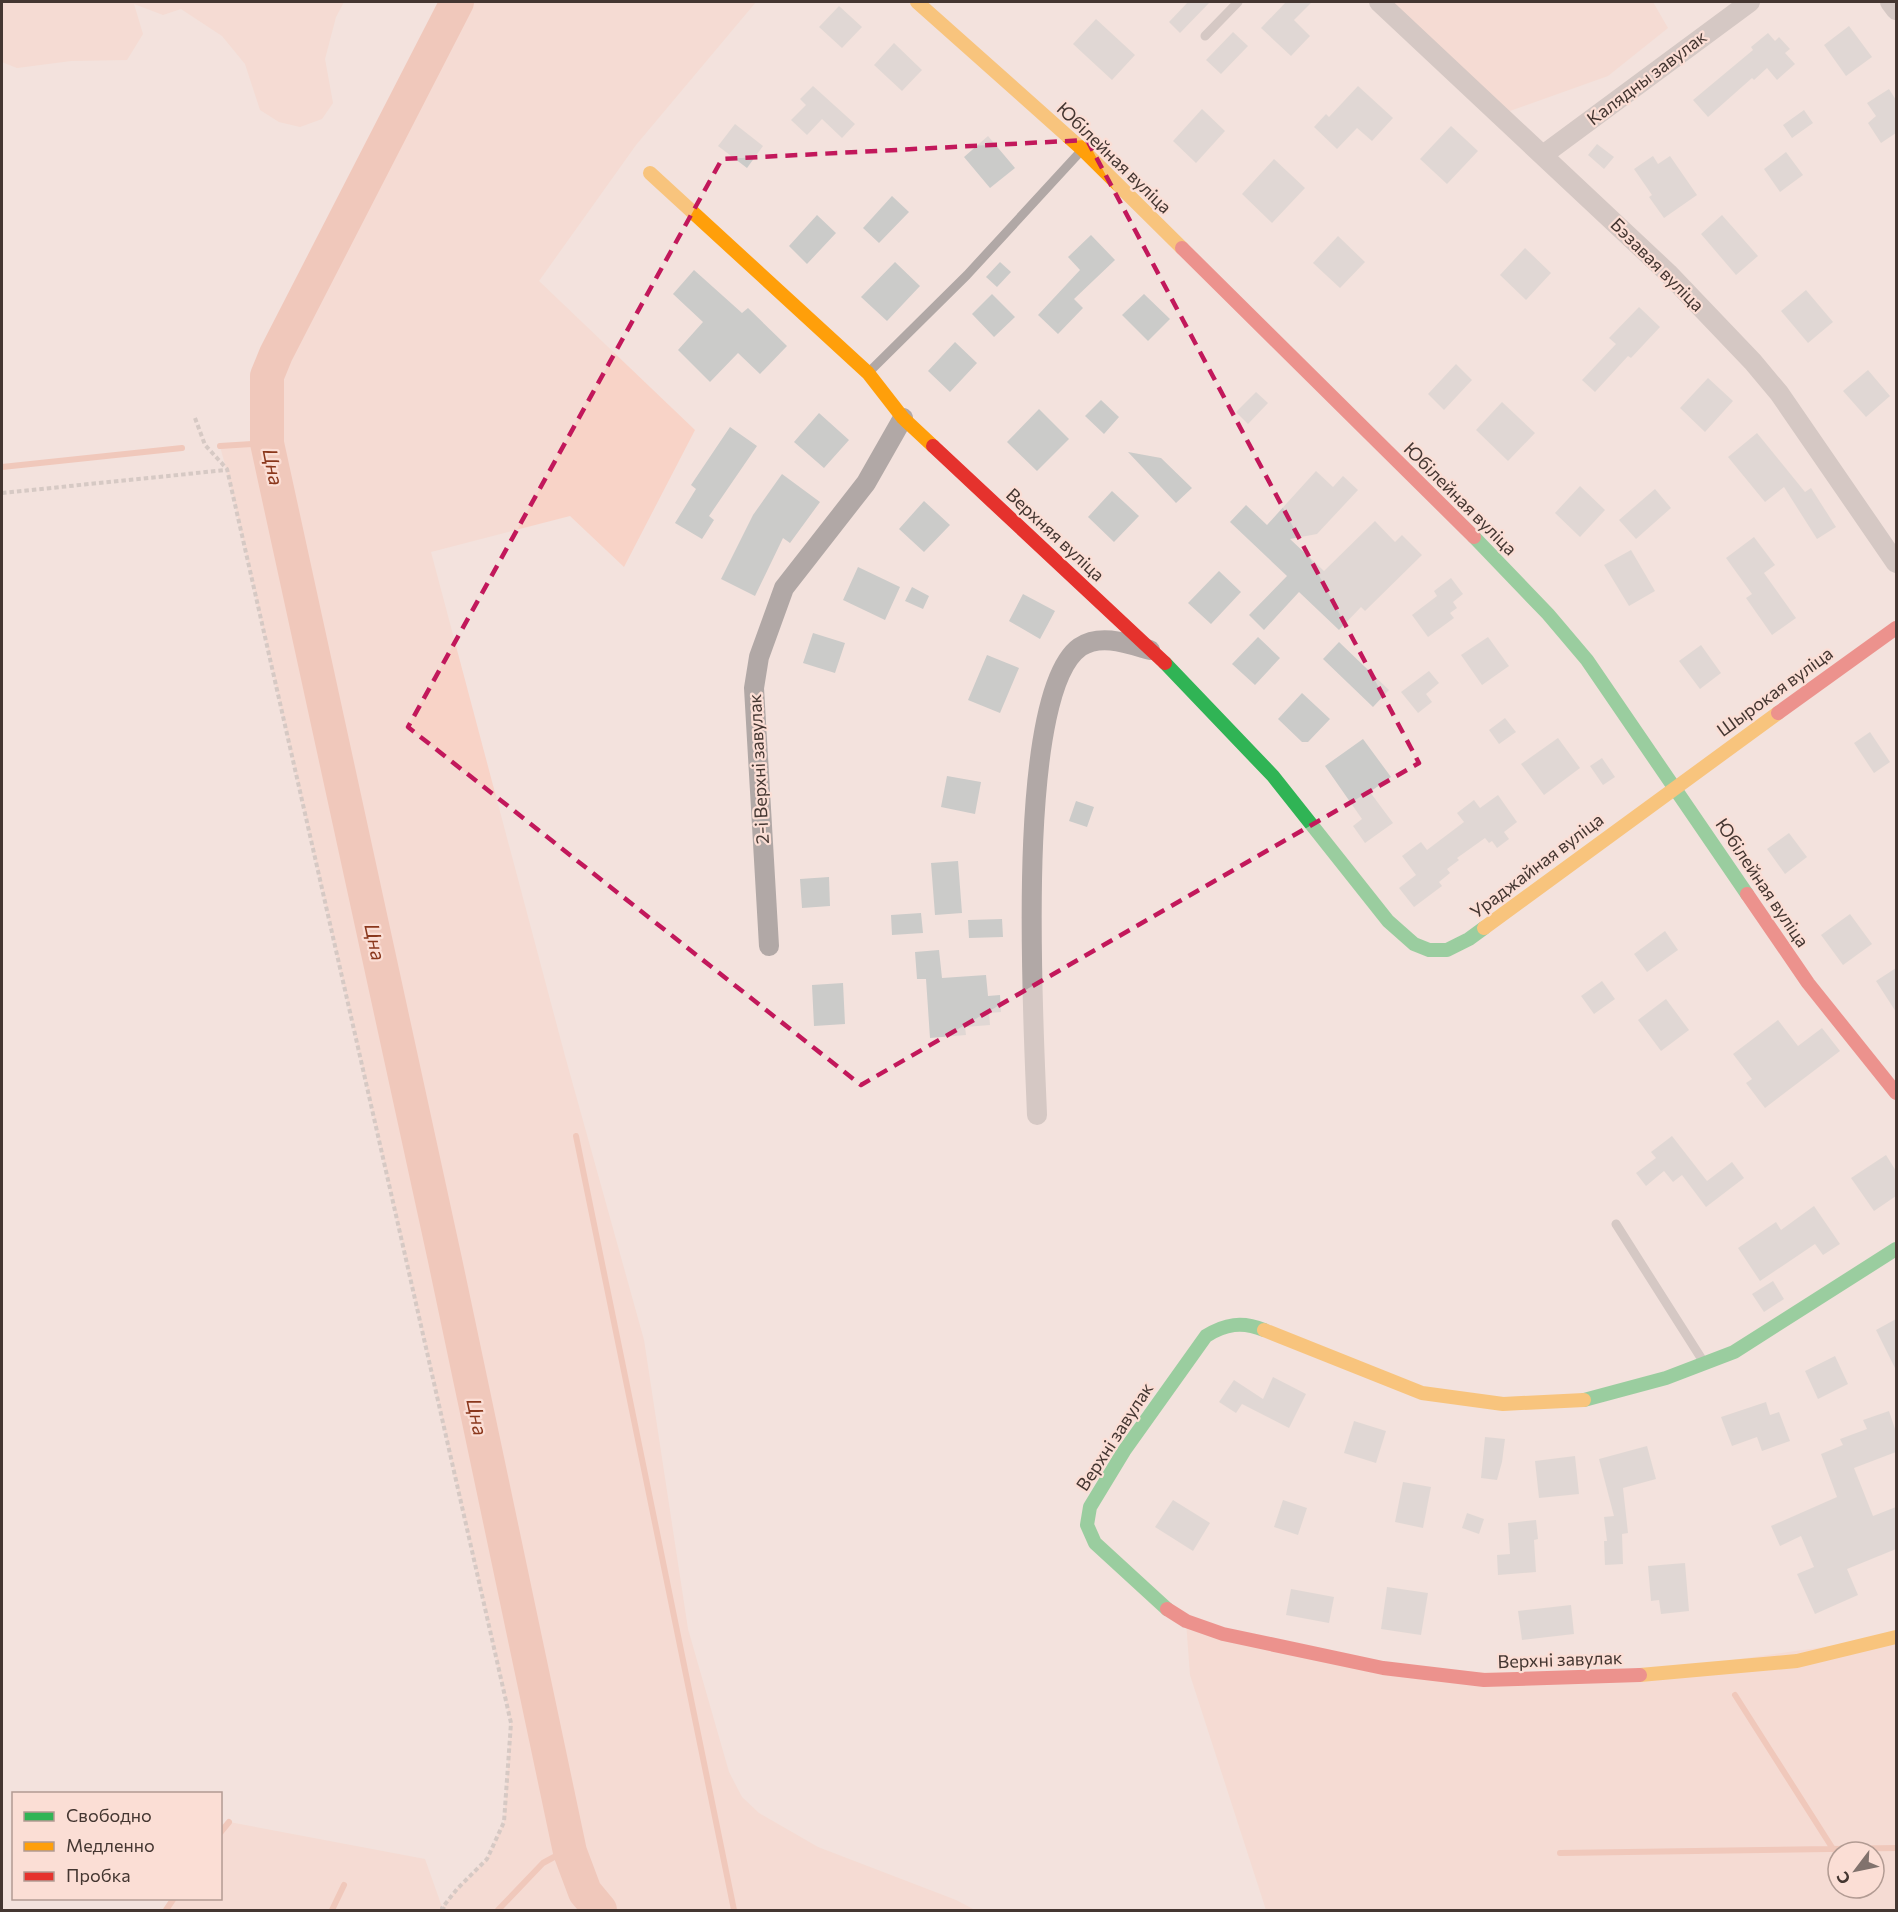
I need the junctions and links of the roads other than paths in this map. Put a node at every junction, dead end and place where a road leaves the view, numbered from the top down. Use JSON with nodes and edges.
{"nodes":[{"id":1,"x":917,"y":2,"type":"edge"},
{"id":2,"x":1238,"y":2,"type":"edge"},
{"id":3,"x":1378,"y":2,"type":"edge"},
{"id":4,"x":1750,"y":2,"type":"edge"},
{"id":5,"x":1890,"y":2,"type":"edge"},
{"id":6,"x":1896,"y":10,"type":"edge"},
{"id":7,"x":1204,"y":36,"type":"dead end"},
{"id":8,"x":1082,"y":149,"type":"junction"},
{"id":9,"x":1543,"y":155,"type":"junction"},
{"id":10,"x":650,"y":173,"type":"dead end"},
{"id":11,"x":868,"y":373,"type":"junction"},
{"id":12,"x":903,"y":418,"type":"junction"},
{"id":13,"x":1896,"y":563,"type":"edge"},
{"id":14,"x":1896,"y":628,"type":"edge"},
{"id":15,"x":1153,"y":650,"type":"junction"},
{"id":16,"x":1674,"y":787,"type":"junction"},
{"id":17,"x":1414,"y":944,"type":"joint"},
{"id":18,"x":769,"y":946,"type":"dead end"},
{"id":19,"x":1896,"y":1093,"type":"edge"},
{"id":20,"x":1036,"y":1115,"type":"dead end"},
{"id":21,"x":1616,"y":1224,"type":"dead end"},
{"id":22,"x":1896,"y":1249,"type":"edge"},
{"id":23,"x":1705,"y":1364,"type":"junction"},
{"id":24,"x":1896,"y":1637,"type":"edge"}],
"edges":[{"from":1,"to":8,"type":"street","name":"Юбілейная вуліца"},
{"from":2,"to":7,"type":"lane"},
{"from":3,"to":9,"type":"street","name":"Бэзавая вуліца"},
{"from":4,"to":9,"type":"street","name":"Калядны завулак"},
{"from":5,"to":6,"type":"street"},
{"from":8,"to":11,"type":"lane"},
{"from":8,"to":16,"type":"street","name":"Юбілейная вуліца"},
{"from":9,"to":13,"type":"street","name":"Бэзавая вуліца"},
{"from":10,"to":11,"type":"street","name":"Верхняя вуліца"},
{"from":11,"to":12,"type":"street","name":"Верхняя вуліца"},
{"from":12,"to":15,"type":"street","name":"Верхняя вуліца"},
{"from":12,"to":18,"type":"street","name":"2-і Верхні завулак"},
{"from":14,"to":16,"type":"street","name":"Шырокая вуліца"},
{"from":15,"to":17,"type":"street","name":"Верхняя вуліца"},
{"from":15,"to":20,"type":"street"},
{"from":16,"to":17,"type":"street","name":"Ураджайная вуліца"},
{"from":16,"to":19,"type":"street","name":"Юбілейная вуліца"},
{"from":21,"to":23,"type":"lane"},
{"from":22,"to":23,"type":"street","name":"Верхні завулак"},
{"from":23,"to":24,"type":"street","name":"Верхні завулак"}]}
